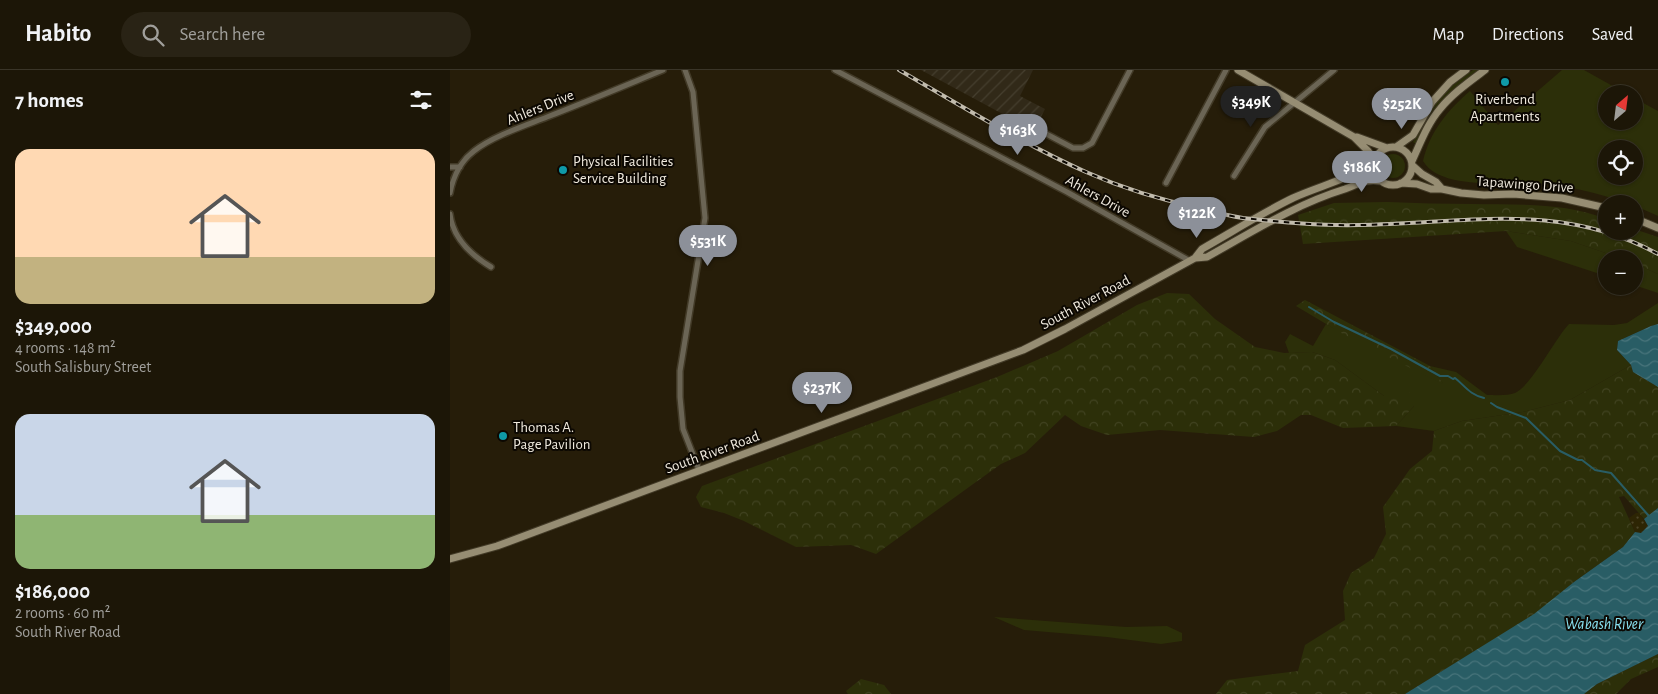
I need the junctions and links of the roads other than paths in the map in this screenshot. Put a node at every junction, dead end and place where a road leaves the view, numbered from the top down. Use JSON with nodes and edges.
{"nodes":[{"id":1,"x":663,"y":70,"type":"edge"},
{"id":2,"x":685,"y":70,"type":"edge"},
{"id":3,"x":835,"y":70,"type":"edge"},
{"id":4,"x":1130,"y":70,"type":"edge"},
{"id":5,"x":1226,"y":70,"type":"edge"},
{"id":6,"x":1238,"y":70,"type":"edge"},
{"id":7,"x":1334,"y":70,"type":"edge"},
{"id":8,"x":1466,"y":70,"type":"edge"},
{"id":9,"x":1485,"y":70,"type":"edge"},
{"id":10,"x":1294,"y":102,"type":"junction"},
{"id":11,"x":1035,"y":128,"type":"dead end"},
{"id":12,"x":1354,"y":137,"type":"junction"},
{"id":13,"x":1387,"y":148,"type":"junction"},
{"id":14,"x":1396,"y":148,"type":"junction"},
{"id":15,"x":1374,"y":162,"type":"junction"},
{"id":16,"x":1412,"y":163,"type":"junction"},
{"id":17,"x":450,"y":167,"type":"edge"},
{"id":18,"x":460,"y":167,"type":"junction"},
{"id":19,"x":1234,"y":176,"type":"dead end"},
{"id":20,"x":1382,"y":181,"type":"junction"},
{"id":21,"x":1166,"y":183,"type":"dead end"},
{"id":22,"x":1402,"y":183,"type":"junction"},
{"id":23,"x":1442,"y":189,"type":"junction"},
{"id":24,"x":450,"y":193,"type":"edge"},
{"id":25,"x":1598,"y":206,"type":"edge"},
{"id":26,"x":450,"y":214,"type":"edge"},
{"id":27,"x":1643,"y":222,"type":"edge"},
{"id":28,"x":1658,"y":228,"type":"edge"},
{"id":29,"x":1193,"y":260,"type":"junction"},
{"id":30,"x":491,"y":267,"type":"dead end"},
{"id":31,"x":699,"y":470,"type":"junction"},
{"id":32,"x":450,"y":558,"type":"edge"}],
"edges":[{"from":1,"to":18,"type":"street","name":"Ahlers Drive"},
{"from":2,"to":31,"type":"street"},
{"from":3,"to":29,"type":"street","name":"Ahlers Drive"},
{"from":4,"to":11,"type":"street"},
{"from":5,"to":21,"type":"street"},
{"from":6,"to":10,"type":"main road"},
{"from":7,"to":10,"type":"street"},
{"from":8,"to":14,"type":"main road"},
{"from":9,"to":16,"type":"main road"},
{"from":10,"to":12,"type":"main road"},
{"from":10,"to":19,"type":"street"},
{"from":12,"to":13,"type":"main road"},
{"from":12,"to":15,"type":"main road"},
{"from":13,"to":14,"type":"main road"},
{"from":13,"to":15,"type":"main road"},
{"from":14,"to":16,"type":"main road"},
{"from":15,"to":20,"type":"main road"},
{"from":15,"to":29,"type":"main road","name":"South River Road"},
{"from":16,"to":22,"type":"main road"},
{"from":16,"to":23,"type":"main road","name":"Tapawingo Drive"},
{"from":17,"to":18,"type":"street"},
{"from":18,"to":24,"type":"street","name":"Ahlers Drive"},
{"from":20,"to":22,"type":"main road"},
{"from":20,"to":29,"type":"main road","name":"South River Road"},
{"from":22,"to":23,"type":"main road","name":"Tapawingo Drive"},
{"from":23,"to":25,"type":"main road","name":"Tapawingo Drive"},
{"from":26,"to":30,"type":"street"},
{"from":27,"to":28,"type":"main road"},
{"from":29,"to":31,"type":"main road","name":"South River Road"},
{"from":31,"to":32,"type":"main road","name":"South River Road"}]}
